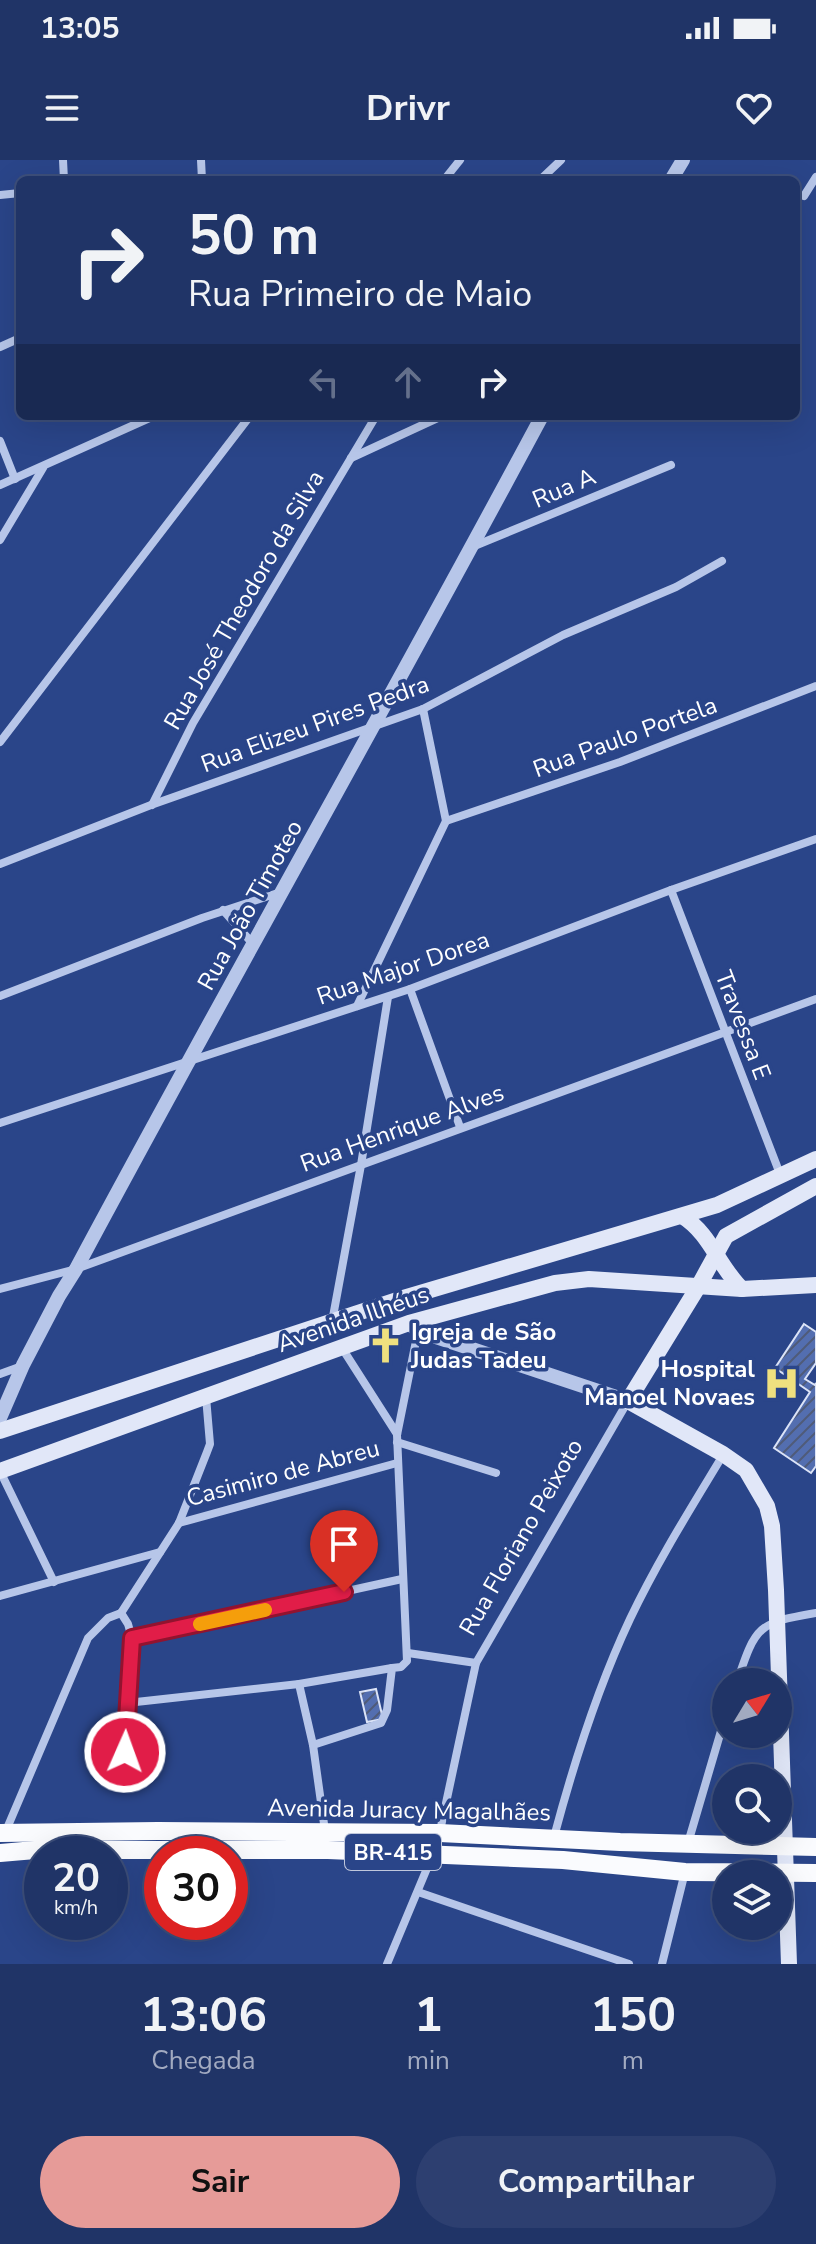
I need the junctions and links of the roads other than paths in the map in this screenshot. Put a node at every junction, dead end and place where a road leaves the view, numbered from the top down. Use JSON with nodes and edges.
{"nodes":[{"id":1,"x":460,"y":160,"type":"edge"},
{"id":2,"x":561,"y":160,"type":"edge"},
{"id":3,"x":447,"y":176,"type":"edge"},
{"id":4,"x":544,"y":176,"type":"edge"},
{"id":5,"x":816,"y":177,"type":"edge"},
{"id":6,"x":804,"y":196,"type":"dead end"},
{"id":7,"x":145,"y":420,"type":"edge"},
{"id":8,"x":247,"y":420,"type":"edge"},
{"id":9,"x":374,"y":420,"type":"edge"},
{"id":10,"x":434,"y":420,"type":"edge"},
{"id":11,"x":540,"y":420,"type":"edge"},
{"id":12,"x":0,"y":441,"type":"edge"},
{"id":13,"x":351,"y":459,"type":"junction"},
{"id":14,"x":671,"y":465,"type":"dead end"},
{"id":15,"x":43,"y":467,"type":"junction"},
{"id":16,"x":15,"y":479,"type":"junction"},
{"id":17,"x":0,"y":485,"type":"edge"},
{"id":18,"x":0,"y":540,"type":"edge"},
{"id":19,"x":472,"y":547,"type":"junction"},
{"id":20,"x":722,"y":561,"type":"dead end"},
{"id":21,"x":816,"y":686,"type":"edge"},
{"id":22,"x":423,"y":709,"type":"junction"},
{"id":23,"x":375,"y":726,"type":"junction"},
{"id":24,"x":0,"y":742,"type":"edge"},
{"id":25,"x":151,"y":805,"type":"junction"},
{"id":26,"x":446,"y":821,"type":"junction"},
{"id":27,"x":816,"y":839,"type":"edge"},
{"id":28,"x":0,"y":864,"type":"edge"},
{"id":29,"x":671,"y":890,"type":"junction"},
{"id":30,"x":282,"y":892,"type":"junction"},
{"id":31,"x":223,"y":910,"type":"junction"},
{"id":32,"x":254,"y":945,"type":"junction"},
{"id":33,"x":410,"y":989,"type":"junction"},
{"id":34,"x":0,"y":996,"type":"edge"},
{"id":35,"x":388,"y":997,"type":"junction"},
{"id":36,"x":816,"y":999,"type":"edge"},
{"id":37,"x":357,"y":1006,"type":"junction"},
{"id":38,"x":724,"y":1032,"type":"junction"},
{"id":39,"x":188,"y":1060,"type":"junction"},
{"id":40,"x":0,"y":1123,"type":"edge"},
{"id":41,"x":460,"y":1127,"type":"junction"},
{"id":42,"x":816,"y":1159,"type":"edge"},
{"id":43,"x":361,"y":1165,"type":"junction"},
{"id":44,"x":780,"y":1174,"type":"junction"},
{"id":45,"x":816,"y":1186,"type":"edge"},
{"id":46,"x":682,"y":1216,"type":"junction"},
{"id":47,"x":717,"y":1255,"type":"junction"},
{"id":48,"x":76,"y":1269,"type":"junction"},
{"id":49,"x":816,"y":1285,"type":"edge"},
{"id":50,"x":698,"y":1287,"type":"junction"},
{"id":51,"x":0,"y":1289,"type":"edge"},
{"id":52,"x":742,"y":1289,"type":"junction"},
{"id":53,"x":332,"y":1322,"type":"junction"},
{"id":54,"x":414,"y":1327,"type":"junction"},
{"id":55,"x":341,"y":1348,"type":"junction"},
{"id":56,"x":23,"y":1365,"type":"junction"},
{"id":57,"x":0,"y":1374,"type":"edge"},
{"id":58,"x":206,"y":1397,"type":"junction"},
{"id":59,"x":628,"y":1401,"type":"junction"},
{"id":60,"x":0,"y":1418,"type":"edge"},
{"id":61,"x":0,"y":1431,"type":"edge"},
{"id":62,"x":397,"y":1439,"type":"junction"},
{"id":63,"x":723,"y":1454,"type":"junction"},
{"id":64,"x":397,"y":1463,"type":"junction"},
{"id":65,"x":0,"y":1470,"type":"edge"},
{"id":66,"x":496,"y":1473,"type":"dead end"},
{"id":67,"x":179,"y":1523,"type":"junction"},
{"id":68,"x":160,"y":1552,"type":"junction"},
{"id":69,"x":402,"y":1579,"type":"junction"},
{"id":70,"x":54,"y":1582,"type":"junction"},
{"id":71,"x":0,"y":1596,"type":"edge"},
{"id":72,"x":121,"y":1613,"type":"junction"},
{"id":73,"x":816,"y":1613,"type":"edge"},
{"id":74,"x":776,"y":1620,"type":"junction"},
{"id":75,"x":132,"y":1638,"type":"junction"},
{"id":76,"x":408,"y":1653,"type":"junction"},
{"id":77,"x":476,"y":1663,"type":"junction"},
{"id":78,"x":392,"y":1668,"type":"junction"},
{"id":79,"x":742,"y":1668,"type":"edge"},
{"id":80,"x":299,"y":1684,"type":"junction"},
{"id":81,"x":127,"y":1703,"type":"junction"},
{"id":82,"x":313,"y":1745,"type":"junction"},
{"id":83,"x":716,"y":1748,"type":"edge"},
{"id":84,"x":124,"y":1776,"type":"dead end"},
{"id":85,"x":325,"y":1831,"type":"junction"},
{"id":86,"x":2,"y":1833,"type":"edge"},
{"id":87,"x":440,"y":1833,"type":"junction"},
{"id":88,"x":554,"y":1837,"type":"junction"},
{"id":89,"x":688,"y":1843,"type":"junction"},
{"id":90,"x":784,"y":1845,"type":"junction"},
{"id":91,"x":816,"y":1847,"type":"edge"},
{"id":92,"x":0,"y":1853,"type":"edge"},
{"id":93,"x":433,"y":1853,"type":"junction"},
{"id":94,"x":785,"y":1860,"type":"edge"},
{"id":95,"x":685,"y":1872,"type":"junction"},
{"id":96,"x":712,"y":1872,"type":"edge"},
{"id":97,"x":792,"y":1872,"type":"edge"},
{"id":98,"x":816,"y":1873,"type":"edge"},
{"id":99,"x":418,"y":1892,"type":"junction"},
{"id":100,"x":788,"y":1940,"type":"edge"},
{"id":101,"x":387,"y":1964,"type":"edge"},
{"id":102,"x":629,"y":1964,"type":"edge"},
{"id":103,"x":662,"y":1964,"type":"edge"},
{"id":104,"x":789,"y":1964,"type":"edge"}],
"edges":[{"from":1,"to":3,"type":"street"},
{"from":2,"to":4,"type":"street"},
{"from":5,"to":6,"type":"street"},
{"from":7,"to":15,"type":"street"},
{"from":8,"to":24,"type":"street"},
{"from":9,"to":13,"type":"street","name":"Rua José Theodoro da Silva"},
{"from":10,"to":13,"type":"street"},
{"from":11,"to":19,"type":"street","name":"Rua João Timoteo"},
{"from":12,"to":16,"type":"street"},
{"from":13,"to":25,"type":"street","name":"Rua José Theodoro da Silva"},
{"from":14,"to":19,"type":"street","name":"Rua A"},
{"from":15,"to":16,"type":"street"},
{"from":15,"to":18,"type":"street"},
{"from":16,"to":17,"type":"street"},
{"from":19,"to":23,"type":"street","name":"Rua João Timoteo"},
{"from":20,"to":22,"type":"street","name":"Rua Elizeu Pires Pedra"},
{"from":21,"to":26,"type":"street","name":"Rua Paulo Portela"},
{"from":22,"to":23,"type":"street","name":"Rua Elizeu Pires Pedra"},
{"from":22,"to":26,"type":"street"},
{"from":23,"to":25,"type":"street","name":"Rua Elizeu Pires Pedra"},
{"from":23,"to":30,"type":"street","name":"Rua João Timoteo"},
{"from":25,"to":28,"type":"street","name":"Rua Elizeu Pires Pedra"},
{"from":26,"to":37,"type":"street"},
{"from":27,"to":29,"type":"street","name":"Rua Major Dorea"},
{"from":29,"to":33,"type":"street","name":"Rua Major Dorea"},
{"from":29,"to":38,"type":"street","name":"Travessa E"},
{"from":30,"to":31,"type":"street"},
{"from":30,"to":32,"type":"street","name":"Rua João Timoteo"},
{"from":31,"to":32,"type":"street"},
{"from":31,"to":34,"type":"street"},
{"from":32,"to":39,"type":"street","name":"Rua João Timoteo"},
{"from":33,"to":35,"type":"street","name":"Rua Major Dorea"},
{"from":33,"to":41,"type":"street"},
{"from":35,"to":37,"type":"street","name":"Rua Major Dorea"},
{"from":35,"to":43,"type":"street"},
{"from":36,"to":38,"type":"street","name":"Rua Henrique Alves"},
{"from":37,"to":39,"type":"street","name":"Rua Major Dorea"},
{"from":38,"to":41,"type":"street","name":"Rua Henrique Alves"},
{"from":38,"to":44,"type":"street","name":"Travessa E"},
{"from":39,"to":40,"type":"street","name":"Rua Major Dorea"},
{"from":39,"to":48,"type":"street","name":"Rua João Timoteo"},
{"from":41,"to":43,"type":"street","name":"Rua Henrique Alves"},
{"from":42,"to":44,"type":"main road","name":"Avenida Ilhéus"},
{"from":43,"to":48,"type":"street","name":"Rua Henrique Alves"},
{"from":43,"to":53,"type":"street"},
{"from":44,"to":46,"type":"main road","name":"Avenida Ilhéus"},
{"from":45,"to":47,"type":"main road"},
{"from":46,"to":47,"type":"main road"},
{"from":46,"to":53,"type":"main road","name":"Avenida Ilhéus"},
{"from":47,"to":50,"type":"main road"},
{"from":47,"to":52,"type":"main road"},
{"from":48,"to":51,"type":"street","name":"Rua Henrique Alves"},
{"from":48,"to":56,"type":"street","name":"Rua João Timoteo"},
{"from":49,"to":52,"type":"main road","name":"Avenida Ilhéus"},
{"from":50,"to":52,"type":"main road","name":"Avenida Ilhéus"},
{"from":50,"to":54,"type":"main road","name":"Avenida Ilhéus"},
{"from":50,"to":59,"type":"main road","name":"Rua Floriano Peixoto"},
{"from":53,"to":61,"type":"main road","name":"Avenida Ilhéus"},
{"from":54,"to":55,"type":"main road","name":"Avenida Ilhéus"},
{"from":54,"to":59,"type":"street"},
{"from":54,"to":62,"type":"street"},
{"from":55,"to":58,"type":"main road","name":"Avenida Ilhéus"},
{"from":55,"to":62,"type":"street"},
{"from":56,"to":57,"type":"street"},
{"from":56,"to":60,"type":"street","name":"Rua João Timoteo"},
{"from":58,"to":65,"type":"main road","name":"Avenida Ilhéus"},
{"from":58,"to":67,"type":"street"},
{"from":59,"to":63,"type":"main road"},
{"from":59,"to":77,"type":"street","name":"Rua Floriano Peixoto"},
{"from":62,"to":64,"type":"street"},
{"from":62,"to":66,"type":"street","name":"Casimiro de Abreu"},
{"from":63,"to":74,"type":"main road"},
{"from":63,"to":88,"type":"street"},
{"from":64,"to":67,"type":"street","name":"Casimiro de Abreu"},
{"from":64,"to":69,"type":"street"},
{"from":65,"to":70,"type":"street"},
{"from":67,"to":68,"type":"street"},
{"from":68,"to":70,"type":"street"},
{"from":68,"to":72,"type":"street"},
{"from":69,"to":75,"type":"street"},
{"from":69,"to":76,"type":"street"},
{"from":70,"to":71,"type":"street"},
{"from":72,"to":75,"type":"street"},
{"from":72,"to":86,"type":"street"},
{"from":73,"to":74,"type":"street"},
{"from":74,"to":79,"type":"street"},
{"from":74,"to":90,"type":"main road"},
{"from":75,"to":81,"type":"street"},
{"from":76,"to":77,"type":"street"},
{"from":76,"to":78,"type":"street"},
{"from":77,"to":87,"type":"street","name":"Rua Floriano Peixoto"},
{"from":78,"to":80,"type":"street"},
{"from":78,"to":82,"type":"street"},
{"from":80,"to":81,"type":"street"},
{"from":80,"to":82,"type":"street"},
{"from":81,"to":84,"type":"street"},
{"from":82,"to":85,"type":"street"},
{"from":83,"to":89,"type":"street"},
{"from":85,"to":86,"type":"main road","name":"Avenida Juracy Magalhães","number":"BR-415"},
{"from":85,"to":87,"type":"main road","name":"Avenida Juracy Magalhães","number":"BR-415"},
{"from":87,"to":88,"type":"main road","name":"Avenida Juracy Magalhães","number":"BR-415"},
{"from":88,"to":89,"type":"main road","name":"Avenida Juracy Magalhães","number":"BR-415"},
{"from":89,"to":90,"type":"main road","name":"Avenida Juracy Magalhães","number":"BR-415"},
{"from":90,"to":91,"type":"main road","name":"Avenida Juracy Magalhães","number":"BR-415"},
{"from":90,"to":94,"type":"main road"},
{"from":92,"to":93,"type":"main road","name":"Avenida Juracy Magalhães","number":"BR-415"},
{"from":93,"to":95,"type":"main road","name":"Avenida Juracy Magalhães","number":"BR-415"},
{"from":93,"to":99,"type":"street"},
{"from":95,"to":96,"type":"main road","name":"Avenida Juracy Magalhães","number":"BR-415"},
{"from":95,"to":103,"type":"street"},
{"from":97,"to":98,"type":"main road","name":"Avenida Juracy Magalhães","number":"BR-415"},
{"from":99,"to":101,"type":"street"},
{"from":99,"to":102,"type":"street"},
{"from":100,"to":104,"type":"main road"}]}
